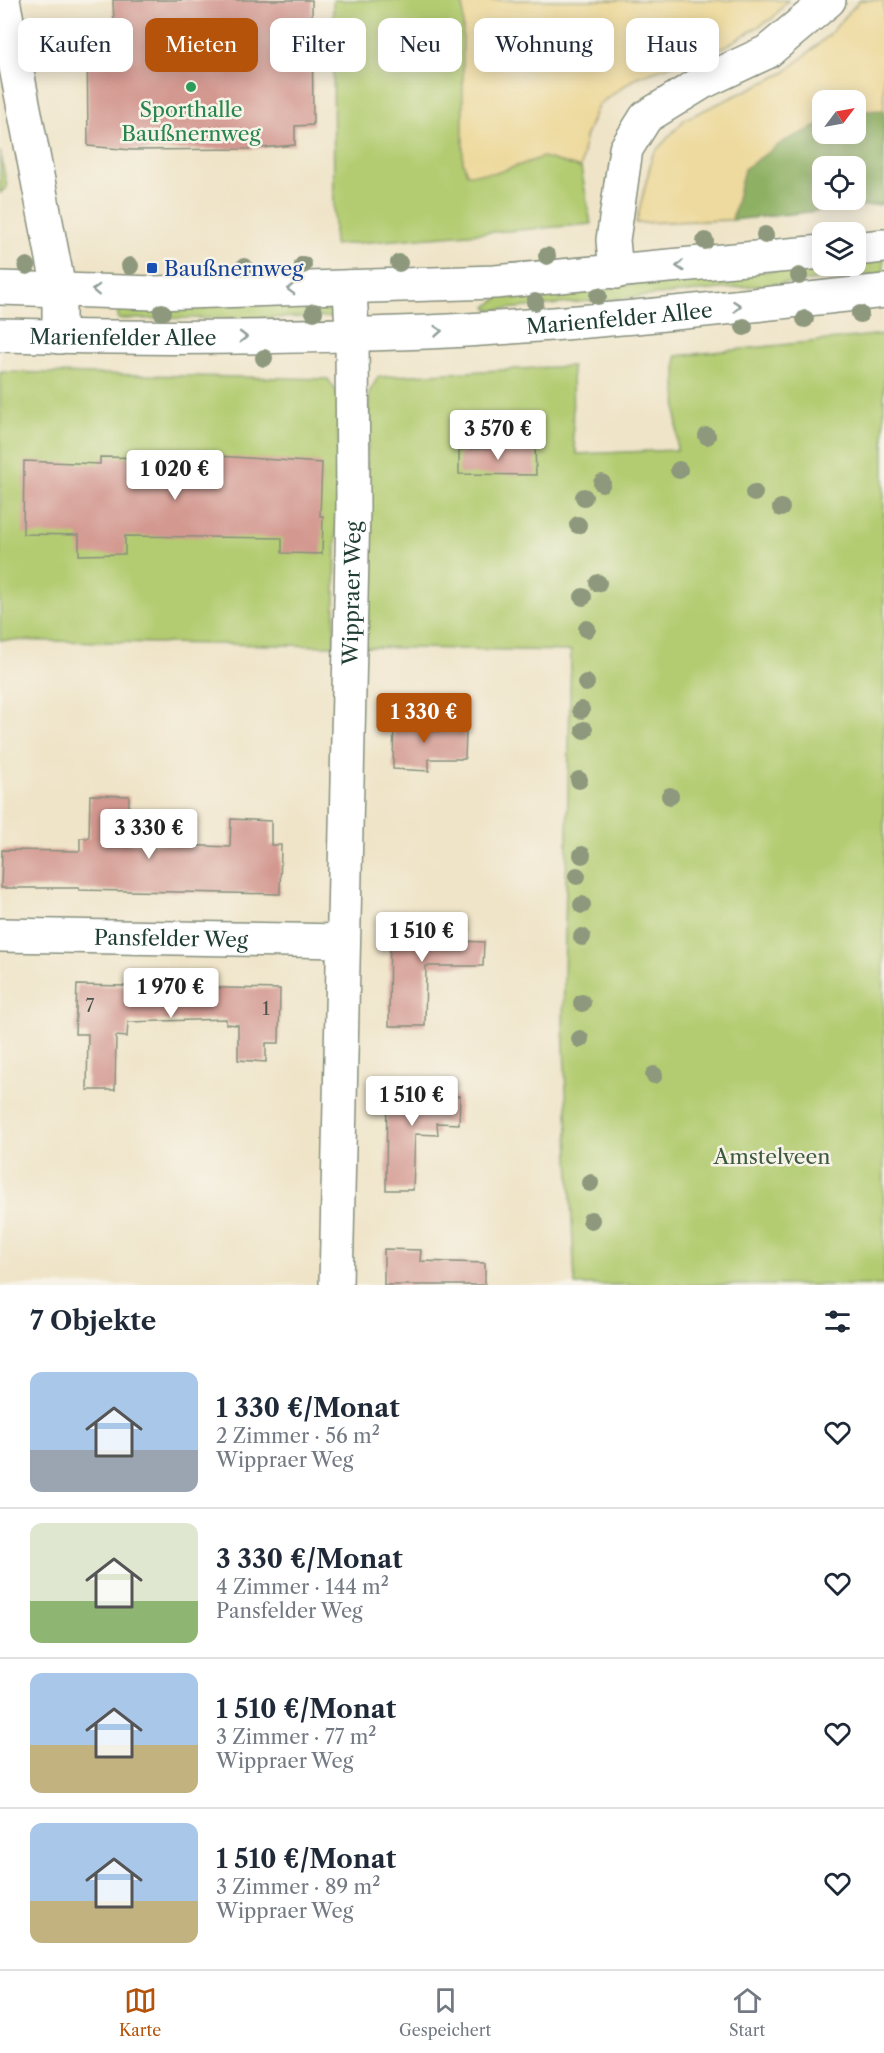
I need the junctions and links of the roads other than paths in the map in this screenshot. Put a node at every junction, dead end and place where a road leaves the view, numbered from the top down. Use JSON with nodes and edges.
{"nodes":[{"id":1,"x":3,"y":0,"type":"edge"},
{"id":2,"x":829,"y":0,"type":"edge"},
{"id":3,"x":884,"y":246,"type":"edge"},
{"id":4,"x":866,"y":248,"type":"edge"},
{"id":5,"x":812,"y":253,"type":"edge"},
{"id":6,"x":616,"y":272,"type":"junction"},
{"id":7,"x":350,"y":287,"type":"junction"},
{"id":8,"x":0,"y":288,"type":"edge"},
{"id":9,"x":59,"y":289,"type":"junction"},
{"id":10,"x":884,"y":291,"type":"edge"},
{"id":11,"x":352,"y":333,"type":"junction"},
{"id":12,"x":0,"y":335,"type":"edge"},
{"id":13,"x":59,"y":337,"type":"junction"},
{"id":14,"x":0,"y":935,"type":"edge"},
{"id":15,"x":343,"y":941,"type":"junction"},
{"id":16,"x":336,"y":1285,"type":"edge"}],
"edges":[{"from":1,"to":9,"type":"main road"},
{"from":2,"to":6,"type":"main road"},
{"from":3,"to":4,"type":"main road"},
{"from":5,"to":6,"type":"main road","name":"Marienfelder Allee","one_way":true},
{"from":6,"to":7,"type":"main road","name":"Marienfelder Allee"},
{"from":7,"to":9,"type":"main road","name":"Marienfelder Allee","one_way":true},
{"from":7,"to":11,"type":"main road"},
{"from":8,"to":9,"type":"main road","name":"Marienfelder Allee"},
{"from":9,"to":13,"type":"main road"},
{"from":11,"to":10,"type":"main road","name":"Marienfelder Allee","one_way":true},
{"from":13,"to":11,"type":"main road","name":"Marienfelder Allee","one_way":true},
{"from":11,"to":15,"type":"main road","name":"Wippraer Weg"},
{"from":12,"to":13,"type":"main road","name":"Marienfelder Allee"},
{"from":14,"to":15,"type":"main road","name":"Pansfelder Weg"},
{"from":15,"to":16,"type":"main road","name":"Wippraer Weg"}]}
